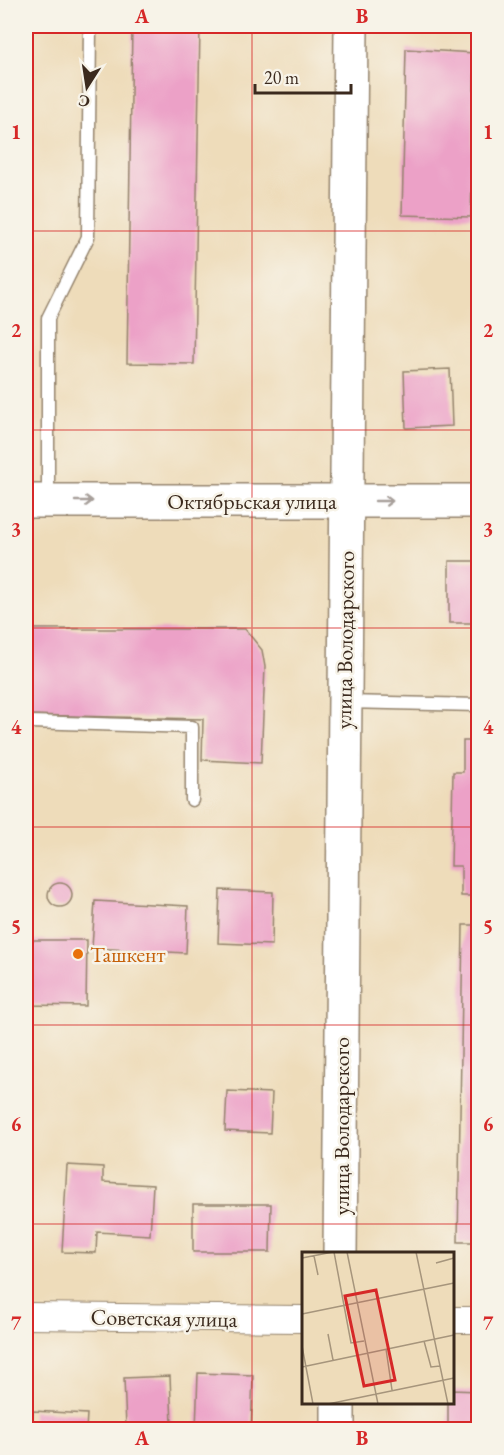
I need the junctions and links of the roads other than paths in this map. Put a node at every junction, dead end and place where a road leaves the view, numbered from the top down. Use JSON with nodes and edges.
{"nodes":[{"id":1,"x":90,"y":26,"type":"edge"},
{"id":2,"x":351,"y":26,"type":"edge"},
{"id":3,"x":37,"y":501,"type":"edge"},
{"id":4,"x":346,"y":501,"type":"junction"},
{"id":5,"x":478,"y":501,"type":"edge"},
{"id":6,"x":345,"y":702,"type":"junction"},
{"id":7,"x":478,"y":705,"type":"edge"},
{"id":8,"x":30,"y":722,"type":"dead end"},
{"id":9,"x":192,"y":800,"type":"dead end"},
{"id":10,"x":340,"y":1252,"type":"edge"},
{"id":11,"x":26,"y":1316,"type":"edge"},
{"id":12,"x":302,"y":1319,"type":"edge"},
{"id":13,"x":453,"y":1320,"type":"edge"},
{"id":14,"x":478,"y":1320,"type":"edge"},
{"id":15,"x":338,"y":1404,"type":"edge"},
{"id":16,"x":338,"y":1430,"type":"edge"}],
"edges":[{"from":1,"to":3,"type":"lane"},
{"from":2,"to":4,"type":"main road","name":"улица Володарского"},
{"from":3,"to":4,"type":"main road","name":"Октябрьская улица","one_way":true},
{"from":4,"to":5,"type":"main road","name":"Октябрьская улица","one_way":true},
{"from":4,"to":6,"type":"main road","name":"улица Володарского"},
{"from":6,"to":7,"type":"lane"},
{"from":6,"to":10,"type":"main road","name":"улица Володарского"},
{"from":8,"to":9,"type":"lane"},
{"from":11,"to":12,"type":"street","name":"Советская улица"},
{"from":13,"to":14,"type":"street"},
{"from":15,"to":16,"type":"main road"}]}
